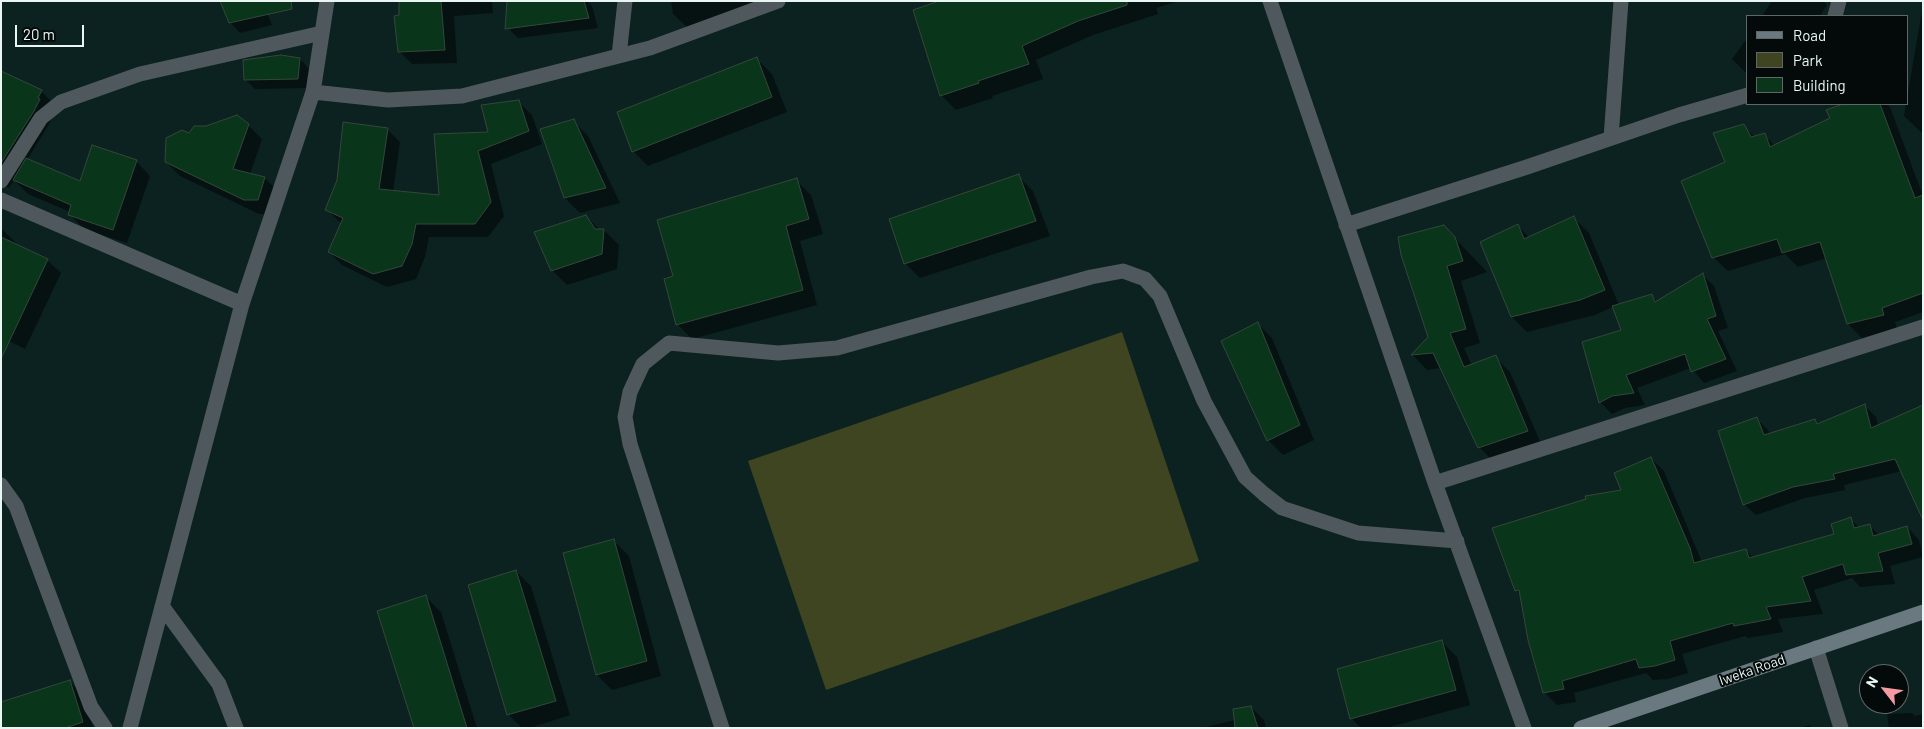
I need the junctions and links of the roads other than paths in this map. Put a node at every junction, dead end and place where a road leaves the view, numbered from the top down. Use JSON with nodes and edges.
{"nodes":[{"id":1,"x":327,"y":1,"type":"edge"},
{"id":2,"x":625,"y":1,"type":"edge"},
{"id":3,"x":778,"y":1,"type":"edge"},
{"id":4,"x":1270,"y":1,"type":"edge"},
{"id":5,"x":1620,"y":1,"type":"edge"},
{"id":6,"x":1839,"y":1,"type":"edge"},
{"id":7,"x":1835,"y":15,"type":"edge"},
{"id":8,"x":322,"y":33,"type":"junction"},
{"id":9,"x":619,"y":56,"type":"junction"},
{"id":10,"x":313,"y":92,"type":"junction"},
{"id":11,"x":1746,"y":96,"type":"edge"},
{"id":12,"x":1611,"y":138,"type":"junction"},
{"id":13,"x":1,"y":181,"type":"edge"},
{"id":14,"x":1,"y":200,"type":"edge"},
{"id":15,"x":1346,"y":224,"type":"junction"},
{"id":16,"x":242,"y":304,"type":"junction"},
{"id":17,"x":1923,"y":327,"type":"edge"},
{"id":18,"x":1435,"y":483,"type":"junction"},
{"id":19,"x":1,"y":485,"type":"edge"},
{"id":20,"x":1457,"y":541,"type":"junction"},
{"id":21,"x":162,"y":606,"type":"junction"},
{"id":22,"x":1923,"y":612,"type":"edge"},
{"id":23,"x":1816,"y":648,"type":"junction"},
{"id":24,"x":105,"y":728,"type":"edge"},
{"id":25,"x":130,"y":728,"type":"edge"},
{"id":26,"x":236,"y":728,"type":"edge"},
{"id":27,"x":722,"y":728,"type":"edge"},
{"id":28,"x":1524,"y":728,"type":"edge"},
{"id":29,"x":1581,"y":728,"type":"edge"},
{"id":30,"x":1840,"y":728,"type":"edge"}],
"edges":[{"from":1,"to":8,"type":"street"},
{"from":2,"to":9,"type":"street"},
{"from":3,"to":9,"type":"street"},
{"from":4,"to":15,"type":"street"},
{"from":5,"to":12,"type":"street"},
{"from":6,"to":7,"type":"street"},
{"from":8,"to":10,"type":"street"},
{"from":8,"to":13,"type":"street"},
{"from":9,"to":10,"type":"street"},
{"from":10,"to":16,"type":"street"},
{"from":11,"to":12,"type":"street"},
{"from":12,"to":15,"type":"street"},
{"from":14,"to":16,"type":"street"},
{"from":15,"to":18,"type":"street"},
{"from":16,"to":21,"type":"street"},
{"from":17,"to":18,"type":"street"},
{"from":18,"to":20,"type":"street"},
{"from":19,"to":24,"type":"street"},
{"from":20,"to":27,"type":"street"},
{"from":20,"to":28,"type":"street"},
{"from":21,"to":25,"type":"street"},
{"from":21,"to":26,"type":"street"},
{"from":22,"to":23,"type":"main road","name":"Iweka Road"},
{"from":23,"to":29,"type":"main road","name":"Iweka Road"},
{"from":23,"to":30,"type":"street"}]}
